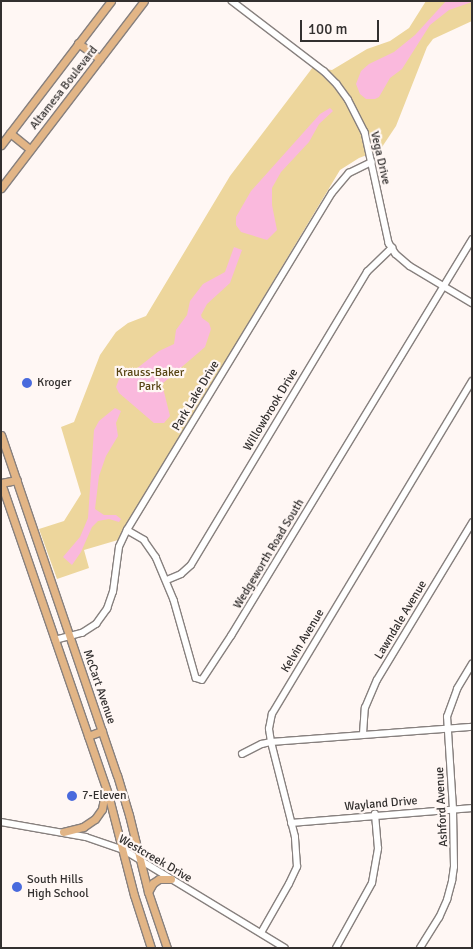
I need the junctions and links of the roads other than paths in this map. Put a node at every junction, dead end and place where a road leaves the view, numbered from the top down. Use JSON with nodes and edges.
{"nodes":[{"id":1,"x":111,"y":1,"type":"edge"},
{"id":2,"x":144,"y":1,"type":"edge"},
{"id":3,"x":232,"y":1,"type":"edge"},
{"id":4,"x":78,"y":43,"type":"junction"},
{"id":5,"x":100,"y":59,"type":"junction"},
{"id":6,"x":10,"y":133,"type":"junction"},
{"id":7,"x":1,"y":144,"type":"edge"},
{"id":8,"x":30,"y":149,"type":"junction"},
{"id":9,"x":372,"y":162,"type":"junction"},
{"id":10,"x":1,"y":188,"type":"edge"},
{"id":11,"x":472,"y":239,"type":"edge"},
{"id":12,"x":392,"y":248,"type":"junction"},
{"id":13,"x":443,"y":286,"type":"junction"},
{"id":14,"x":472,"y":303,"type":"edge"},
{"id":15,"x":472,"y":381,"type":"edge"},
{"id":16,"x":1,"y":435,"type":"edge"},
{"id":17,"x":16,"y":480,"type":"junction"},
{"id":18,"x":1,"y":483,"type":"edge"},
{"id":19,"x":472,"y":523,"type":"edge"},
{"id":20,"x":127,"y":530,"type":"junction"},
{"id":21,"x":167,"y":580,"type":"junction"},
{"id":22,"x":70,"y":636,"type":"junction"},
{"id":23,"x":55,"y":640,"type":"junction"},
{"id":24,"x":472,"y":664,"type":"edge"},
{"id":25,"x":472,"y":727,"type":"edge"},
{"id":26,"x":447,"y":729,"type":"junction"},
{"id":27,"x":102,"y":731,"type":"junction"},
{"id":28,"x":363,"y":734,"type":"junction"},
{"id":29,"x":88,"y":736,"type":"junction"},
{"id":30,"x":271,"y":742,"type":"junction"},
{"id":31,"x":242,"y":754,"type":"dead end"},
{"id":32,"x":106,"y":786,"type":"junction"},
{"id":33,"x":472,"y":808,"type":"edge"},
{"id":34,"x":453,"y":809,"type":"junction"},
{"id":35,"x":375,"y":814,"type":"junction"},
{"id":36,"x":1,"y":822,"type":"edge"},
{"id":37,"x":291,"y":823,"type":"junction"},
{"id":38,"x":63,"y":832,"type":"junction"},
{"id":39,"x":122,"y":850,"type":"junction"},
{"id":40,"x":139,"y":860,"type":"junction"},
{"id":41,"x":170,"y":879,"type":"junction"},
{"id":42,"x":148,"y":892,"type":"junction"},
{"id":43,"x":261,"y":933,"type":"junction"},
{"id":44,"x":151,"y":948,"type":"edge"},
{"id":45,"x":166,"y":948,"type":"edge"},
{"id":46,"x":285,"y":948,"type":"edge"},
{"id":47,"x":336,"y":948,"type":"edge"},
{"id":48,"x":420,"y":948,"type":"edge"}],
"edges":[{"from":1,"to":4,"type":"main road","name":"Altamesa Boulevard"},
{"from":2,"to":5,"type":"main road","name":"Altamesa Boulevard"},
{"from":3,"to":9,"type":"street","name":"Vega Drive"},
{"from":4,"to":5,"type":"main road"},
{"from":4,"to":6,"type":"main road","name":"Altamesa Boulevard"},
{"from":5,"to":8,"type":"main road","name":"Altamesa Boulevard"},
{"from":6,"to":7,"type":"main road","name":"Altamesa Boulevard"},
{"from":6,"to":8,"type":"main road"},
{"from":8,"to":10,"type":"main road","name":"Altamesa Boulevard"},
{"from":9,"to":12,"type":"street","name":"Vega Drive"},
{"from":9,"to":20,"type":"street","name":"Park Lake Drive"},
{"from":11,"to":13,"type":"street"},
{"from":12,"to":13,"type":"street","name":"Vega Drive"},
{"from":12,"to":21,"type":"street","name":"Willowbrook Drive"},
{"from":13,"to":14,"type":"street","name":"Vega Drive"},
{"from":13,"to":21,"type":"street","name":"Wedgeworth Road South"},
{"from":15,"to":30,"type":"street","name":"Kelvin Avenue"},
{"from":16,"to":17,"type":"main road","name":"McCart Avenue"},
{"from":17,"to":18,"type":"main road"},
{"from":17,"to":22,"type":"main road","name":"McCart Avenue"},
{"from":18,"to":23,"type":"main road"},
{"from":19,"to":28,"type":"street","name":"Lawndale Avenue"},
{"from":20,"to":21,"type":"street","name":"Wedgeworth Road South"},
{"from":20,"to":22,"type":"street","name":"Park Lake Drive"},
{"from":22,"to":23,"type":"street","name":"Park Lake Drive"},
{"from":22,"to":27,"type":"main road","name":"McCart Avenue"},
{"from":23,"to":29,"type":"main road"},
{"from":24,"to":26,"type":"street","name":"Ashford Avenue"},
{"from":25,"to":26,"type":"street"},
{"from":26,"to":28,"type":"street"},
{"from":26,"to":34,"type":"street","name":"Ashford Avenue"},
{"from":27,"to":29,"type":"main road"},
{"from":27,"to":40,"type":"main road","name":"McCart Avenue"},
{"from":28,"to":30,"type":"street"},
{"from":29,"to":32,"type":"main road"},
{"from":30,"to":31,"type":"street"},
{"from":30,"to":37,"type":"street","name":"Kelvin Avenue"},
{"from":32,"to":38,"type":"main road"},
{"from":32,"to":39,"type":"main road"},
{"from":33,"to":34,"type":"street","name":"Wayland Drive"},
{"from":34,"to":35,"type":"street","name":"Wayland Drive"},
{"from":34,"to":48,"type":"street","name":"Ashford Avenue"},
{"from":35,"to":37,"type":"street","name":"Wayland Drive"},
{"from":35,"to":47,"type":"street"},
{"from":36,"to":38,"type":"street","name":"Westcreek Drive"},
{"from":37,"to":43,"type":"street","name":"Kelvin Avenue"},
{"from":38,"to":39,"type":"street","name":"Westcreek Drive"},
{"from":39,"to":40,"type":"street","name":"Westcreek Drive"},
{"from":39,"to":44,"type":"main road"},
{"from":40,"to":41,"type":"street","name":"Westcreek Drive"},
{"from":40,"to":42,"type":"main road","name":"McCart Avenue"},
{"from":41,"to":42,"type":"main road"},
{"from":41,"to":43,"type":"street","name":"Westcreek Drive"},
{"from":42,"to":45,"type":"main road","name":"McCart Avenue"},
{"from":43,"to":46,"type":"street","name":"Westcreek Drive"}]}
